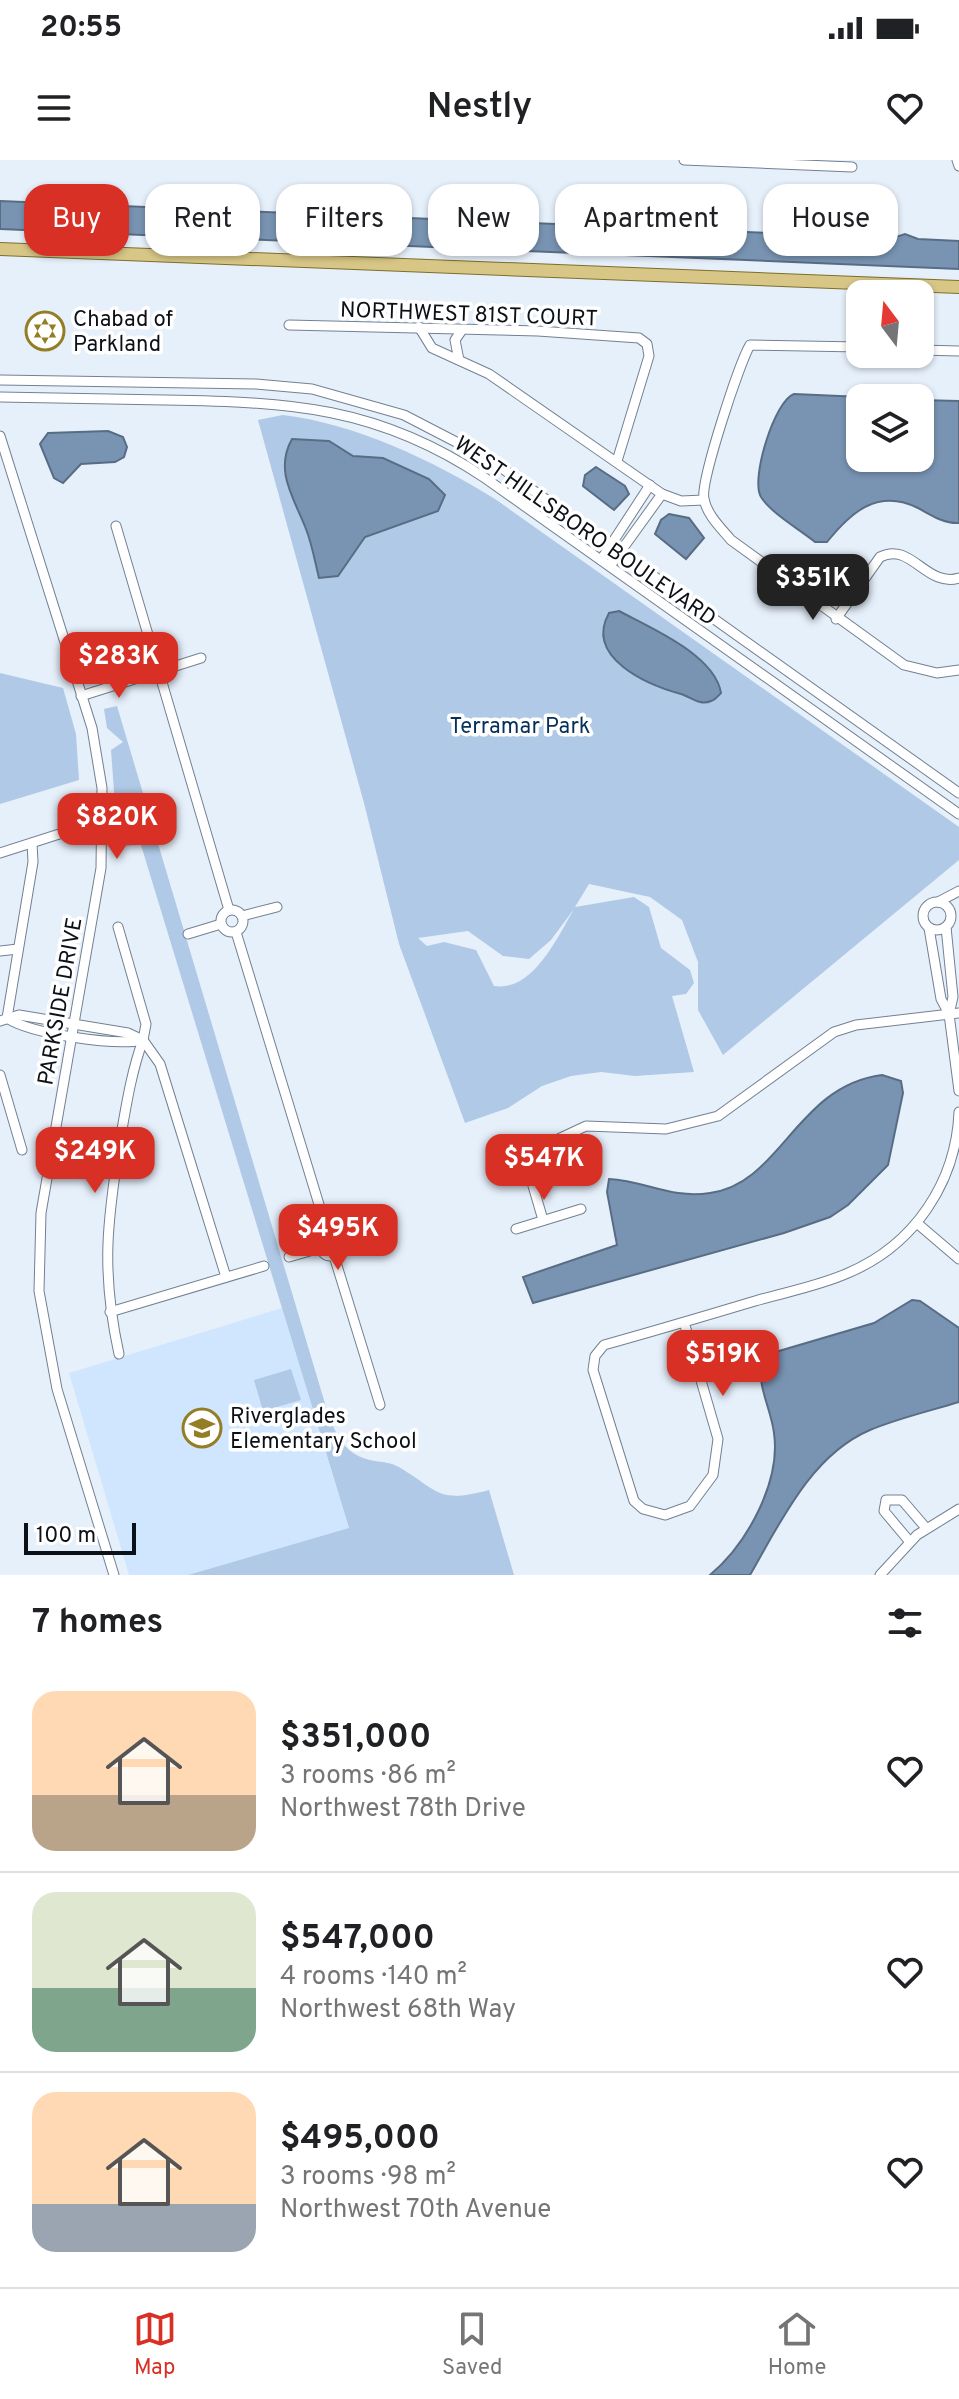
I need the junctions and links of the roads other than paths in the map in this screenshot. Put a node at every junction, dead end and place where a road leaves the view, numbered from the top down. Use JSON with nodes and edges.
{"nodes":[{"id":1,"x":684,"y":160,"type":"edge"},
{"id":2,"x":957,"y":160,"type":"edge"},
{"id":3,"x":768,"y":162,"type":"edge"},
{"id":4,"x":959,"y":166,"type":"edge"},
{"id":5,"x":852,"y":167,"type":"dead end"},
{"id":6,"x":0,"y":249,"type":"edge"},
{"id":7,"x":959,"y":287,"type":"edge"},
{"id":8,"x":289,"y":325,"type":"dead end"},
{"id":9,"x":419,"y":327,"type":"junction"},
{"id":10,"x":462,"y":330,"type":"junction"},
{"id":11,"x":846,"y":347,"type":"edge"},
{"id":12,"x":934,"y":350,"type":"edge"},
{"id":13,"x":959,"y":351,"type":"edge"},
{"id":14,"x":459,"y":360,"type":"junction"},
{"id":15,"x":0,"y":380,"type":"edge"},
{"id":16,"x":0,"y":397,"type":"edge"},
{"id":17,"x":0,"y":436,"type":"edge"},
{"id":18,"x":617,"y":461,"type":"junction"},
{"id":19,"x":650,"y":485,"type":"junction"},
{"id":20,"x":662,"y":494,"type":"junction"},
{"id":21,"x":704,"y":500,"type":"junction"},
{"id":22,"x":116,"y":526,"type":"dead end"},
{"id":23,"x":610,"y":545,"type":"junction"},
{"id":24,"x":620,"y":552,"type":"junction"},
{"id":25,"x":601,"y":560,"type":"junction"},
{"id":26,"x":610,"y":566,"type":"junction"},
{"id":27,"x":959,"y":578,"type":"edge"},
{"id":28,"x":836,"y":619,"type":"junction"},
{"id":29,"x":201,"y":658,"type":"dead end"},
{"id":30,"x":159,"y":670,"type":"junction"},
{"id":31,"x":959,"y":670,"type":"edge"},
{"id":32,"x":81,"y":696,"type":"junction"},
{"id":33,"x":959,"y":793,"type":"edge"},
{"id":34,"x":959,"y":814,"type":"edge"},
{"id":35,"x":78,"y":828,"type":"dead end"},
{"id":36,"x":32,"y":843,"type":"junction"},
{"id":37,"x":0,"y":853,"type":"edge"},
{"id":38,"x":959,"y":891,"type":"edge"},
{"id":39,"x":938,"y":902,"type":"junction"},
{"id":40,"x":277,"y":907,"type":"dead end"},
{"id":41,"x":229,"y":910,"type":"junction"},
{"id":42,"x":955,"y":914,"type":"edge"},
{"id":43,"x":242,"y":916,"type":"junction"},
{"id":44,"x":221,"y":924,"type":"junction"},
{"id":45,"x":118,"y":927,"type":"dead end"},
{"id":46,"x":946,"y":927,"type":"junction"},
{"id":47,"x":929,"y":928,"type":"junction"},
{"id":48,"x":236,"y":932,"type":"junction"},
{"id":49,"x":188,"y":934,"type":"dead end"},
{"id":50,"x":18,"y":949,"type":"junction"},
{"id":51,"x":0,"y":951,"type":"edge"},
{"id":52,"x":949,"y":962,"type":"junction"},
{"id":53,"x":936,"y":963,"type":"junction"},
{"id":54,"x":954,"y":1013,"type":"edge"},
{"id":55,"x":27,"y":1016,"type":"junction"},
{"id":56,"x":3,"y":1019,"type":"edge"},
{"id":57,"x":72,"y":1023,"type":"junction"},
{"id":58,"x":25,"y":1027,"type":"junction"},
{"id":59,"x":117,"y":1031,"type":"junction"},
{"id":60,"x":72,"y":1035,"type":"junction"},
{"id":61,"x":143,"y":1040,"type":"junction"},
{"id":62,"x":115,"y":1042,"type":"junction"},
{"id":63,"x":0,"y":1075,"type":"edge"},
{"id":64,"x":959,"y":1091,"type":"edge"},
{"id":65,"x":959,"y":1112,"type":"edge"},
{"id":66,"x":22,"y":1150,"type":"dead end"},
{"id":67,"x":524,"y":1155,"type":"junction"},
{"id":68,"x":501,"y":1161,"type":"dead end"},
{"id":69,"x":581,"y":1209,"type":"dead end"},
{"id":70,"x":543,"y":1220,"type":"junction"},
{"id":71,"x":918,"y":1224,"type":"junction"},
{"id":72,"x":516,"y":1229,"type":"dead end"},
{"id":73,"x":372,"y":1232,"type":"dead end"},
{"id":74,"x":328,"y":1234,"type":"junction"},
{"id":75,"x":341,"y":1241,"type":"junction"},
{"id":76,"x":320,"y":1248,"type":"junction"},
{"id":77,"x":334,"y":1256,"type":"junction"},
{"id":78,"x":289,"y":1257,"type":"dead end"},
{"id":79,"x":959,"y":1259,"type":"edge"},
{"id":80,"x":264,"y":1266,"type":"dead end"},
{"id":81,"x":226,"y":1277,"type":"junction"},
{"id":82,"x":110,"y":1312,"type":"junction"},
{"id":83,"x":684,"y":1322,"type":"junction"},
{"id":84,"x":119,"y":1354,"type":"dead end"},
{"id":85,"x":380,"y":1405,"type":"dead end"},
{"id":86,"x":959,"y":1509,"type":"edge"},
{"id":87,"x":926,"y":1528,"type":"junction"},
{"id":88,"x":910,"y":1542,"type":"junction"},
{"id":89,"x":114,"y":1575,"type":"edge"},
{"id":90,"x":880,"y":1575,"type":"edge"}],
"edges":[{"from":1,"to":3,"type":"street"},
{"from":2,"to":4,"type":"street"},
{"from":3,"to":5,"type":"street"},
{"from":6,"to":7,"type":"main road"},
{"from":8,"to":9,"type":"street","name":"NORTHWEST 81ST COURT"},
{"from":9,"to":10,"type":"street","name":"NORTHWEST 81ST COURT"},
{"from":9,"to":14,"type":"street"},
{"from":10,"to":14,"type":"street"},
{"from":10,"to":18,"type":"street","name":"NORTHWEST 81ST COURT"},
{"from":11,"to":21,"type":"street"},
{"from":12,"to":13,"type":"street"},
{"from":14,"to":18,"type":"street"},
{"from":15,"to":23,"type":"street","name":"WEST HILLSBORO BOULEVARD"},
{"from":16,"to":25,"type":"street","name":"WEST HILLSBORO BOULEVARD"},
{"from":17,"to":32,"type":"street","name":"PARKSIDE DRIVE"},
{"from":18,"to":19,"type":"street"},
{"from":19,"to":20,"type":"street"},
{"from":19,"to":23,"type":"street"},
{"from":20,"to":21,"type":"street"},
{"from":20,"to":24,"type":"street"},
{"from":21,"to":28,"type":"street"},
{"from":22,"to":30,"type":"street"},
{"from":23,"to":24,"type":"street","name":"WEST HILLSBORO BOULEVARD"},
{"from":23,"to":25,"type":"street"},
{"from":24,"to":26,"type":"street"},
{"from":24,"to":33,"type":"street","name":"WEST HILLSBORO BOULEVARD"},
{"from":25,"to":26,"type":"street","name":"WEST HILLSBORO BOULEVARD"},
{"from":26,"to":34,"type":"street","name":"WEST HILLSBORO BOULEVARD"},
{"from":27,"to":28,"type":"street"},
{"from":28,"to":31,"type":"street"},
{"from":29,"to":30,"type":"street"},
{"from":30,"to":32,"type":"street"},
{"from":30,"to":41,"type":"street"},
{"from":32,"to":57,"type":"street","name":"PARKSIDE DRIVE"},
{"from":35,"to":36,"type":"street"},
{"from":36,"to":37,"type":"street"},
{"from":36,"to":50,"type":"street"},
{"from":38,"to":39,"type":"street"},
{"from":39,"to":42,"type":"street"},
{"from":39,"to":47,"type":"street"},
{"from":40,"to":43,"type":"street"},
{"from":41,"to":43,"type":"street"},
{"from":41,"to":44,"type":"street"},
{"from":42,"to":46,"type":"street"},
{"from":43,"to":48,"type":"street"},
{"from":44,"to":48,"type":"street"},
{"from":44,"to":49,"type":"street"},
{"from":45,"to":61,"type":"street"},
{"from":46,"to":47,"type":"street"},
{"from":46,"to":52,"type":"street"},
{"from":47,"to":53,"type":"street"},
{"from":48,"to":74,"type":"street"},
{"from":50,"to":51,"type":"street"},
{"from":50,"to":56,"type":"street"},
{"from":52,"to":53,"type":"street"},
{"from":52,"to":54,"type":"street"},
{"from":53,"to":54,"type":"street"},
{"from":54,"to":64,"type":"street"},
{"from":54,"to":67,"type":"street"},
{"from":55,"to":56,"type":"street"},
{"from":55,"to":57,"type":"street"},
{"from":55,"to":58,"type":"street"},
{"from":56,"to":58,"type":"street"},
{"from":57,"to":59,"type":"street"},
{"from":57,"to":60,"type":"street","name":"PARKSIDE DRIVE"},
{"from":58,"to":60,"type":"street"},
{"from":59,"to":61,"type":"street"},
{"from":59,"to":62,"type":"street"},
{"from":60,"to":62,"type":"street"},
{"from":60,"to":89,"type":"street","name":"PARKSIDE DRIVE"},
{"from":61,"to":62,"type":"street"},
{"from":61,"to":81,"type":"street"},
{"from":61,"to":82,"type":"street"},
{"from":63,"to":66,"type":"street"},
{"from":65,"to":71,"type":"street"},
{"from":67,"to":68,"type":"street"},
{"from":67,"to":70,"type":"street"},
{"from":69,"to":70,"type":"street"},
{"from":70,"to":72,"type":"street"},
{"from":71,"to":79,"type":"street"},
{"from":71,"to":83,"type":"street"},
{"from":73,"to":75,"type":"street"},
{"from":74,"to":75,"type":"street"},
{"from":74,"to":76,"type":"street"},
{"from":75,"to":77,"type":"street"},
{"from":76,"to":77,"type":"street"},
{"from":76,"to":78,"type":"street"},
{"from":77,"to":85,"type":"street"},
{"from":80,"to":81,"type":"street"},
{"from":81,"to":82,"type":"street"},
{"from":82,"to":84,"type":"street"},
{"from":83,"to":83,"type":"street"},
{"from":86,"to":87,"type":"street"},
{"from":87,"to":88,"type":"street"},
{"from":87,"to":88,"type":"street"},
{"from":88,"to":90,"type":"street"}]}
